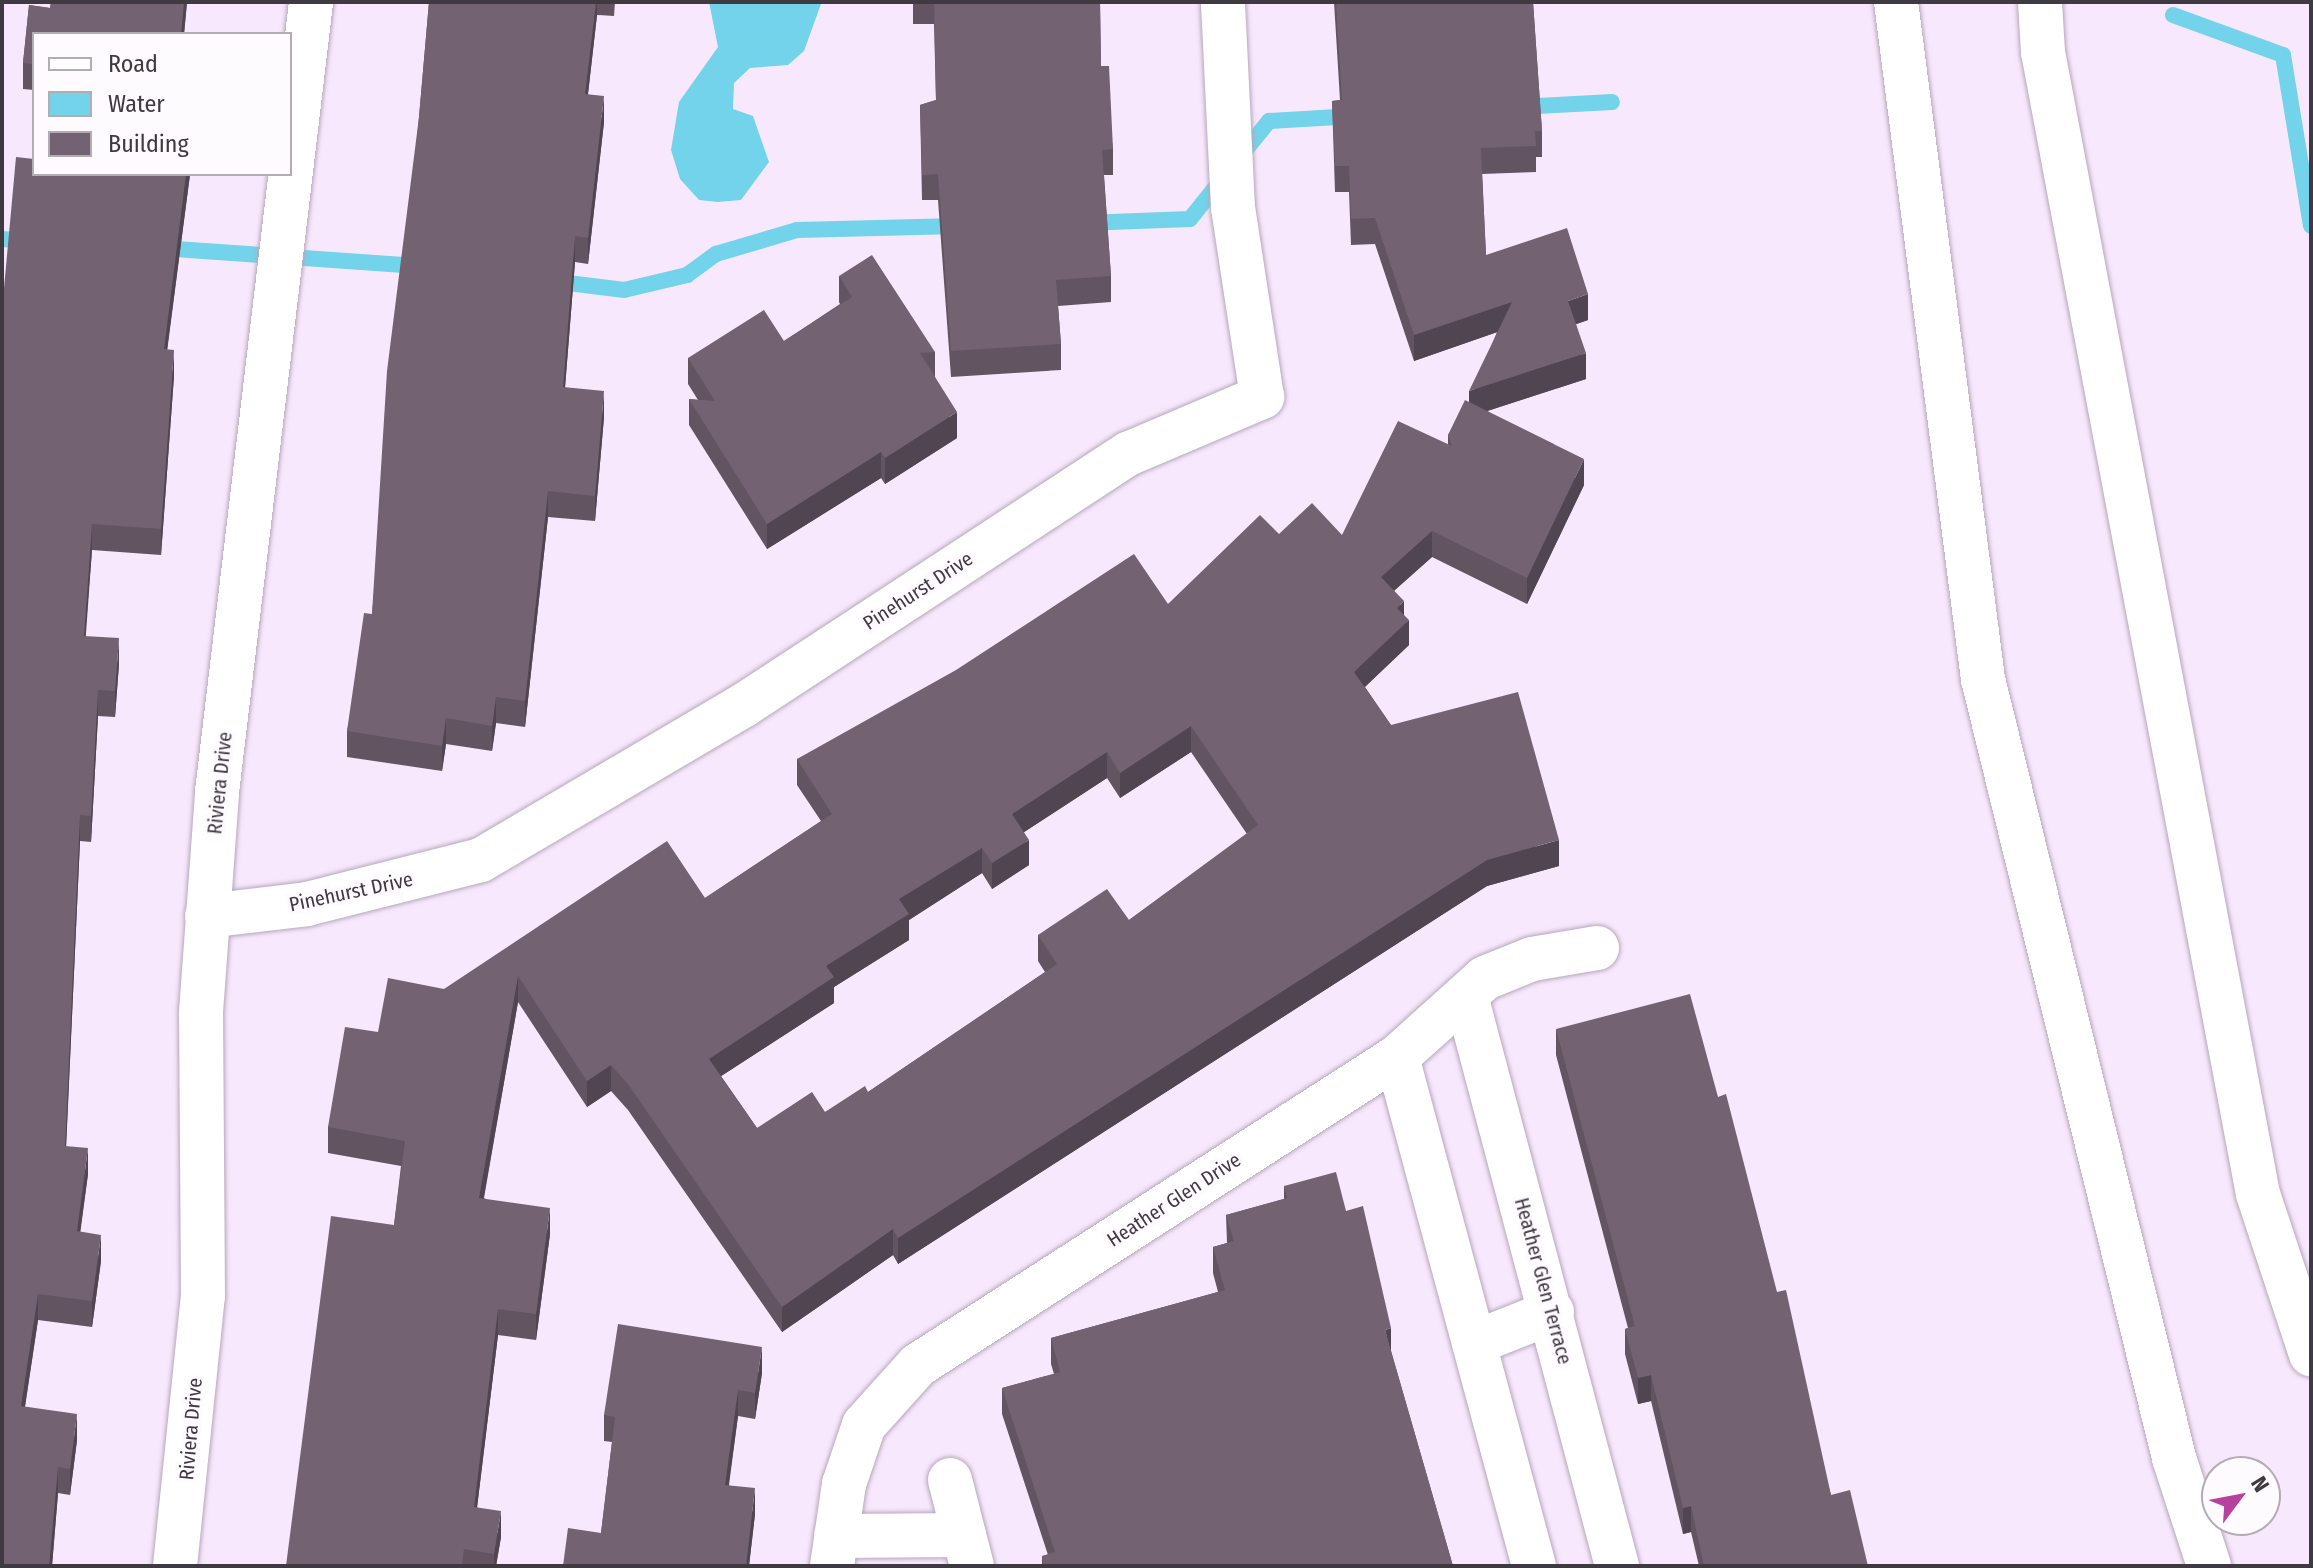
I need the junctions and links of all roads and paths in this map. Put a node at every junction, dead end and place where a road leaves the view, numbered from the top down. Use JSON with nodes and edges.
{"nodes":[{"id":1,"x":311,"y":2,"type":"edge"},
{"id":2,"x":1223,"y":2,"type":"edge"},
{"id":3,"x":1896,"y":2,"type":"edge"},
{"id":4,"x":2040,"y":2,"type":"edge"},
{"id":5,"x":207,"y":916,"type":"junction"},
{"id":6,"x":1597,"y":948,"type":"dead end"},
{"id":7,"x":1466,"y":996,"type":"junction"},
{"id":8,"x":1397,"y":1057,"type":"junction"},
{"id":9,"x":1552,"y":1312,"type":"junction"},
{"id":10,"x":1474,"y":1343,"type":"junction"},
{"id":11,"x":2311,"y":1354,"type":"edge"},
{"id":12,"x":950,"y":1480,"type":"dead end"},
{"id":13,"x":834,"y":1551,"type":"edge"},
{"id":14,"x":968,"y":1551,"type":"edge"},
{"id":15,"x":175,"y":1566,"type":"edge"},
{"id":16,"x":1534,"y":1566,"type":"edge"},
{"id":17,"x":1617,"y":1566,"type":"edge"},
{"id":18,"x":2209,"y":1566,"type":"edge"}],
"edges":[{"from":1,"to":5,"type":"main road","name":"Riviera Drive"},
{"from":2,"to":5,"type":"main road","name":"Pinehurst Drive"},
{"from":3,"to":18,"type":"main road"},
{"from":4,"to":11,"type":"main road"},
{"from":5,"to":15,"type":"main road","name":"Riviera Drive"},
{"from":6,"to":7,"type":"main road","name":"Heather Glen Drive"},
{"from":7,"to":8,"type":"main road","name":"Heather Glen Drive"},
{"from":7,"to":9,"type":"main road","name":"Heather Glen Terrace"},
{"from":8,"to":10,"type":"main road"},
{"from":8,"to":13,"type":"main road","name":"Heather Glen Drive"},
{"from":9,"to":10,"type":"main road"},
{"from":9,"to":17,"type":"main road","name":"Heather Glen Terrace"},
{"from":10,"to":16,"type":"main road"},
{"from":12,"to":14,"type":"main road","name":"Heather Glen Drive"},
{"from":13,"to":14,"type":"main road","name":"Heather Glen Drive"}]}
